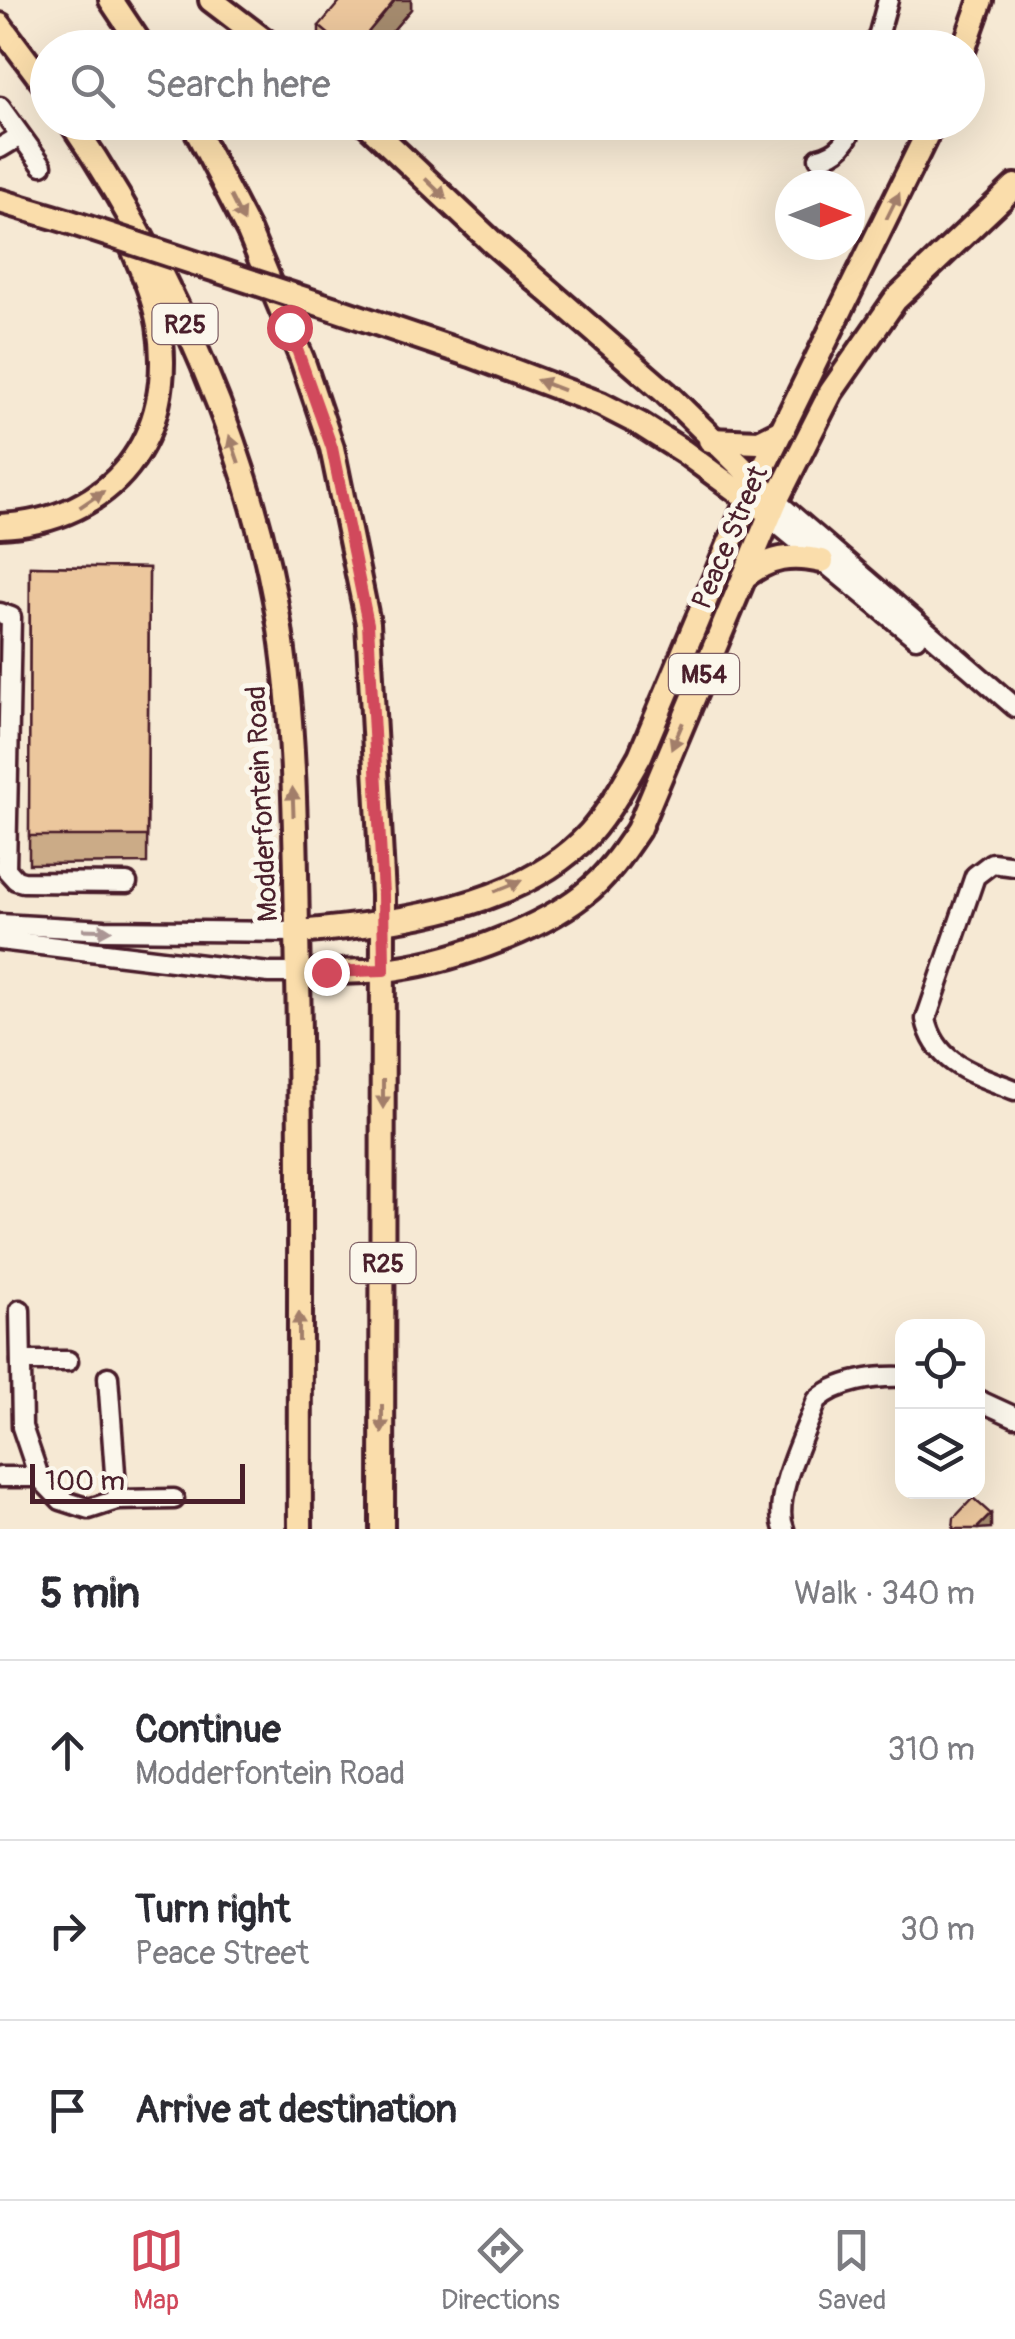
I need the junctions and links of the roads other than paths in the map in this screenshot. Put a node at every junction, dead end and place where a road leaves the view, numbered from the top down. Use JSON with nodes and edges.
{"nodes":[{"id":1,"x":111,"y":0,"type":"edge"},
{"id":2,"x":211,"y":0,"type":"edge"},
{"id":3,"x":888,"y":0,"type":"edge"},
{"id":4,"x":981,"y":0,"type":"edge"},
{"id":5,"x":0,"y":25,"type":"edge"},
{"id":6,"x":130,"y":30,"type":"edge"},
{"id":7,"x":250,"y":30,"type":"edge"},
{"id":8,"x":880,"y":30,"type":"edge"},
{"id":9,"x":970,"y":30,"type":"edge"},
{"id":10,"x":30,"y":65,"type":"edge"},
{"id":11,"x":0,"y":107,"type":"edge"},
{"id":12,"x":20,"y":136,"type":"junction"},
{"id":13,"x":83,"y":140,"type":"edge"},
{"id":14,"x":201,"y":140,"type":"edge"},
{"id":15,"x":385,"y":140,"type":"edge"},
{"id":16,"x":848,"y":140,"type":"edge"},
{"id":17,"x":924,"y":140,"type":"edge"},
{"id":18,"x":0,"y":148,"type":"edge"},
{"id":19,"x":819,"y":158,"type":"dead end"},
{"id":20,"x":98,"y":162,"type":"junction"},
{"id":21,"x":42,"y":165,"type":"dead end"},
{"id":22,"x":1015,"y":186,"type":"edge"},
{"id":23,"x":0,"y":201,"type":"edge"},
{"id":24,"x":783,"y":430,"type":"junction"},
{"id":25,"x":710,"y":440,"type":"junction"},
{"id":26,"x":753,"y":490,"type":"junction"},
{"id":27,"x":773,"y":509,"type":"junction"},
{"id":28,"x":0,"y":526,"type":"edge"},
{"id":29,"x":822,"y":561,"type":"junction"},
{"id":30,"x":744,"y":576,"type":"junction"},
{"id":31,"x":0,"y":613,"type":"edge"},
{"id":32,"x":1015,"y":710,"type":"edge"},
{"id":33,"x":1015,"y":866,"type":"edge"},
{"id":34,"x":128,"y":883,"type":"dead end"},
{"id":35,"x":0,"y":924,"type":"edge"},
{"id":36,"x":383,"y":925,"type":"junction"},
{"id":37,"x":298,"y":932,"type":"junction"},
{"id":38,"x":0,"y":940,"type":"edge"},
{"id":39,"x":384,"y":970,"type":"junction"},
{"id":40,"x":298,"y":973,"type":"junction"},
{"id":41,"x":1015,"y":1090,"type":"edge"},
{"id":42,"x":20,"y":1310,"type":"dead end"},
{"id":43,"x":21,"y":1361,"type":"junction"},
{"id":44,"x":68,"y":1361,"type":"dead end"},
{"id":45,"x":108,"y":1377,"type":"dead end"},
{"id":46,"x":895,"y":1379,"type":"edge"},
{"id":47,"x":985,"y":1403,"type":"edge"},
{"id":48,"x":1015,"y":1418,"type":"edge"},
{"id":49,"x":0,"y":1476,"type":"edge"},
{"id":50,"x":39,"y":1477,"type":"junction"},
{"id":51,"x":174,"y":1499,"type":"dead end"},
{"id":52,"x":118,"y":1500,"type":"junction"},
{"id":53,"x":89,"y":1510,"type":"junction"},
{"id":54,"x":98,"y":1529,"type":"edge"},
{"id":55,"x":300,"y":1529,"type":"edge"},
{"id":56,"x":382,"y":1529,"type":"edge"},
{"id":57,"x":784,"y":1529,"type":"edge"}],
"edges":[{"from":1,"to":6,"type":"main road"},
{"from":2,"to":7,"type":"main road"},
{"from":3,"to":8,"type":"street"},
{"from":4,"to":9,"type":"main road"},
{"from":5,"to":10,"type":"main road"},
{"from":11,"to":12,"type":"street"},
{"from":12,"to":18,"type":"street"},
{"from":12,"to":21,"type":"street"},
{"from":13,"to":20,"type":"main road","name":"Modderfontein Road","number":"R25"},
{"from":14,"to":36,"type":"main road","number":"R25","one_way":true},
{"from":15,"to":25,"type":"main road","one_way":true},
{"from":16,"to":19,"type":"street"},
{"from":24,"to":17,"type":"main road","name":"Peace Street","number":"M54","one_way":true},
{"from":28,"to":20,"type":"main road","one_way":true},
{"from":37,"to":20,"type":"main road","name":"Modderfontein Road","number":"R25","one_way":true},
{"from":22,"to":27,"type":"main road","name":"Peace Street","number":"M54"},
{"from":26,"to":23,"type":"main road","one_way":true,"bridge":true},
{"from":24,"to":25,"type":"main road"},
{"from":24,"to":26,"type":"main road","name":"Peace Street","number":"M54"},
{"from":25,"to":26,"type":"main road"},
{"from":26,"to":27,"type":"main road"},
{"from":36,"to":26,"type":"main road","name":"Peace Street","number":"M54","one_way":true},
{"from":27,"to":29,"type":"street"},
{"from":27,"to":30,"type":"main road","name":"Peace Street","number":"M54"},
{"from":27,"to":32,"type":"street"},
{"from":29,"to":30,"type":"main road"},
{"from":29,"to":32,"type":"street"},
{"from":30,"to":39,"type":"main road","name":"Peace Street","number":"M54","one_way":true},
{"from":31,"to":34,"type":"street"},
{"from":33,"to":41,"type":"street"},
{"from":35,"to":37,"type":"street","one_way":true},
{"from":36,"to":37,"type":"main road","number":"M54"},
{"from":36,"to":39,"type":"main road","number":"R25"},
{"from":37,"to":40,"type":"main road","name":"Modderfontein Road","number":"R25"},
{"from":38,"to":40,"type":"street"},
{"from":39,"to":40,"type":"main road","name":"Peace Street","number":"M54"},
{"from":39,"to":56,"type":"main road","number":"R25","one_way":true},
{"from":55,"to":40,"type":"main road","name":"Modderfontein Road","number":"R25","one_way":true},
{"from":42,"to":43,"type":"street"},
{"from":43,"to":44,"type":"street"},
{"from":43,"to":50,"type":"street"},
{"from":45,"to":52,"type":"street"},
{"from":46,"to":57,"type":"street"},
{"from":47,"to":48,"type":"street"},
{"from":49,"to":50,"type":"street"},
{"from":50,"to":53,"type":"street"},
{"from":51,"to":52,"type":"street"},
{"from":52,"to":53,"type":"street"},
{"from":53,"to":54,"type":"street"}]}
